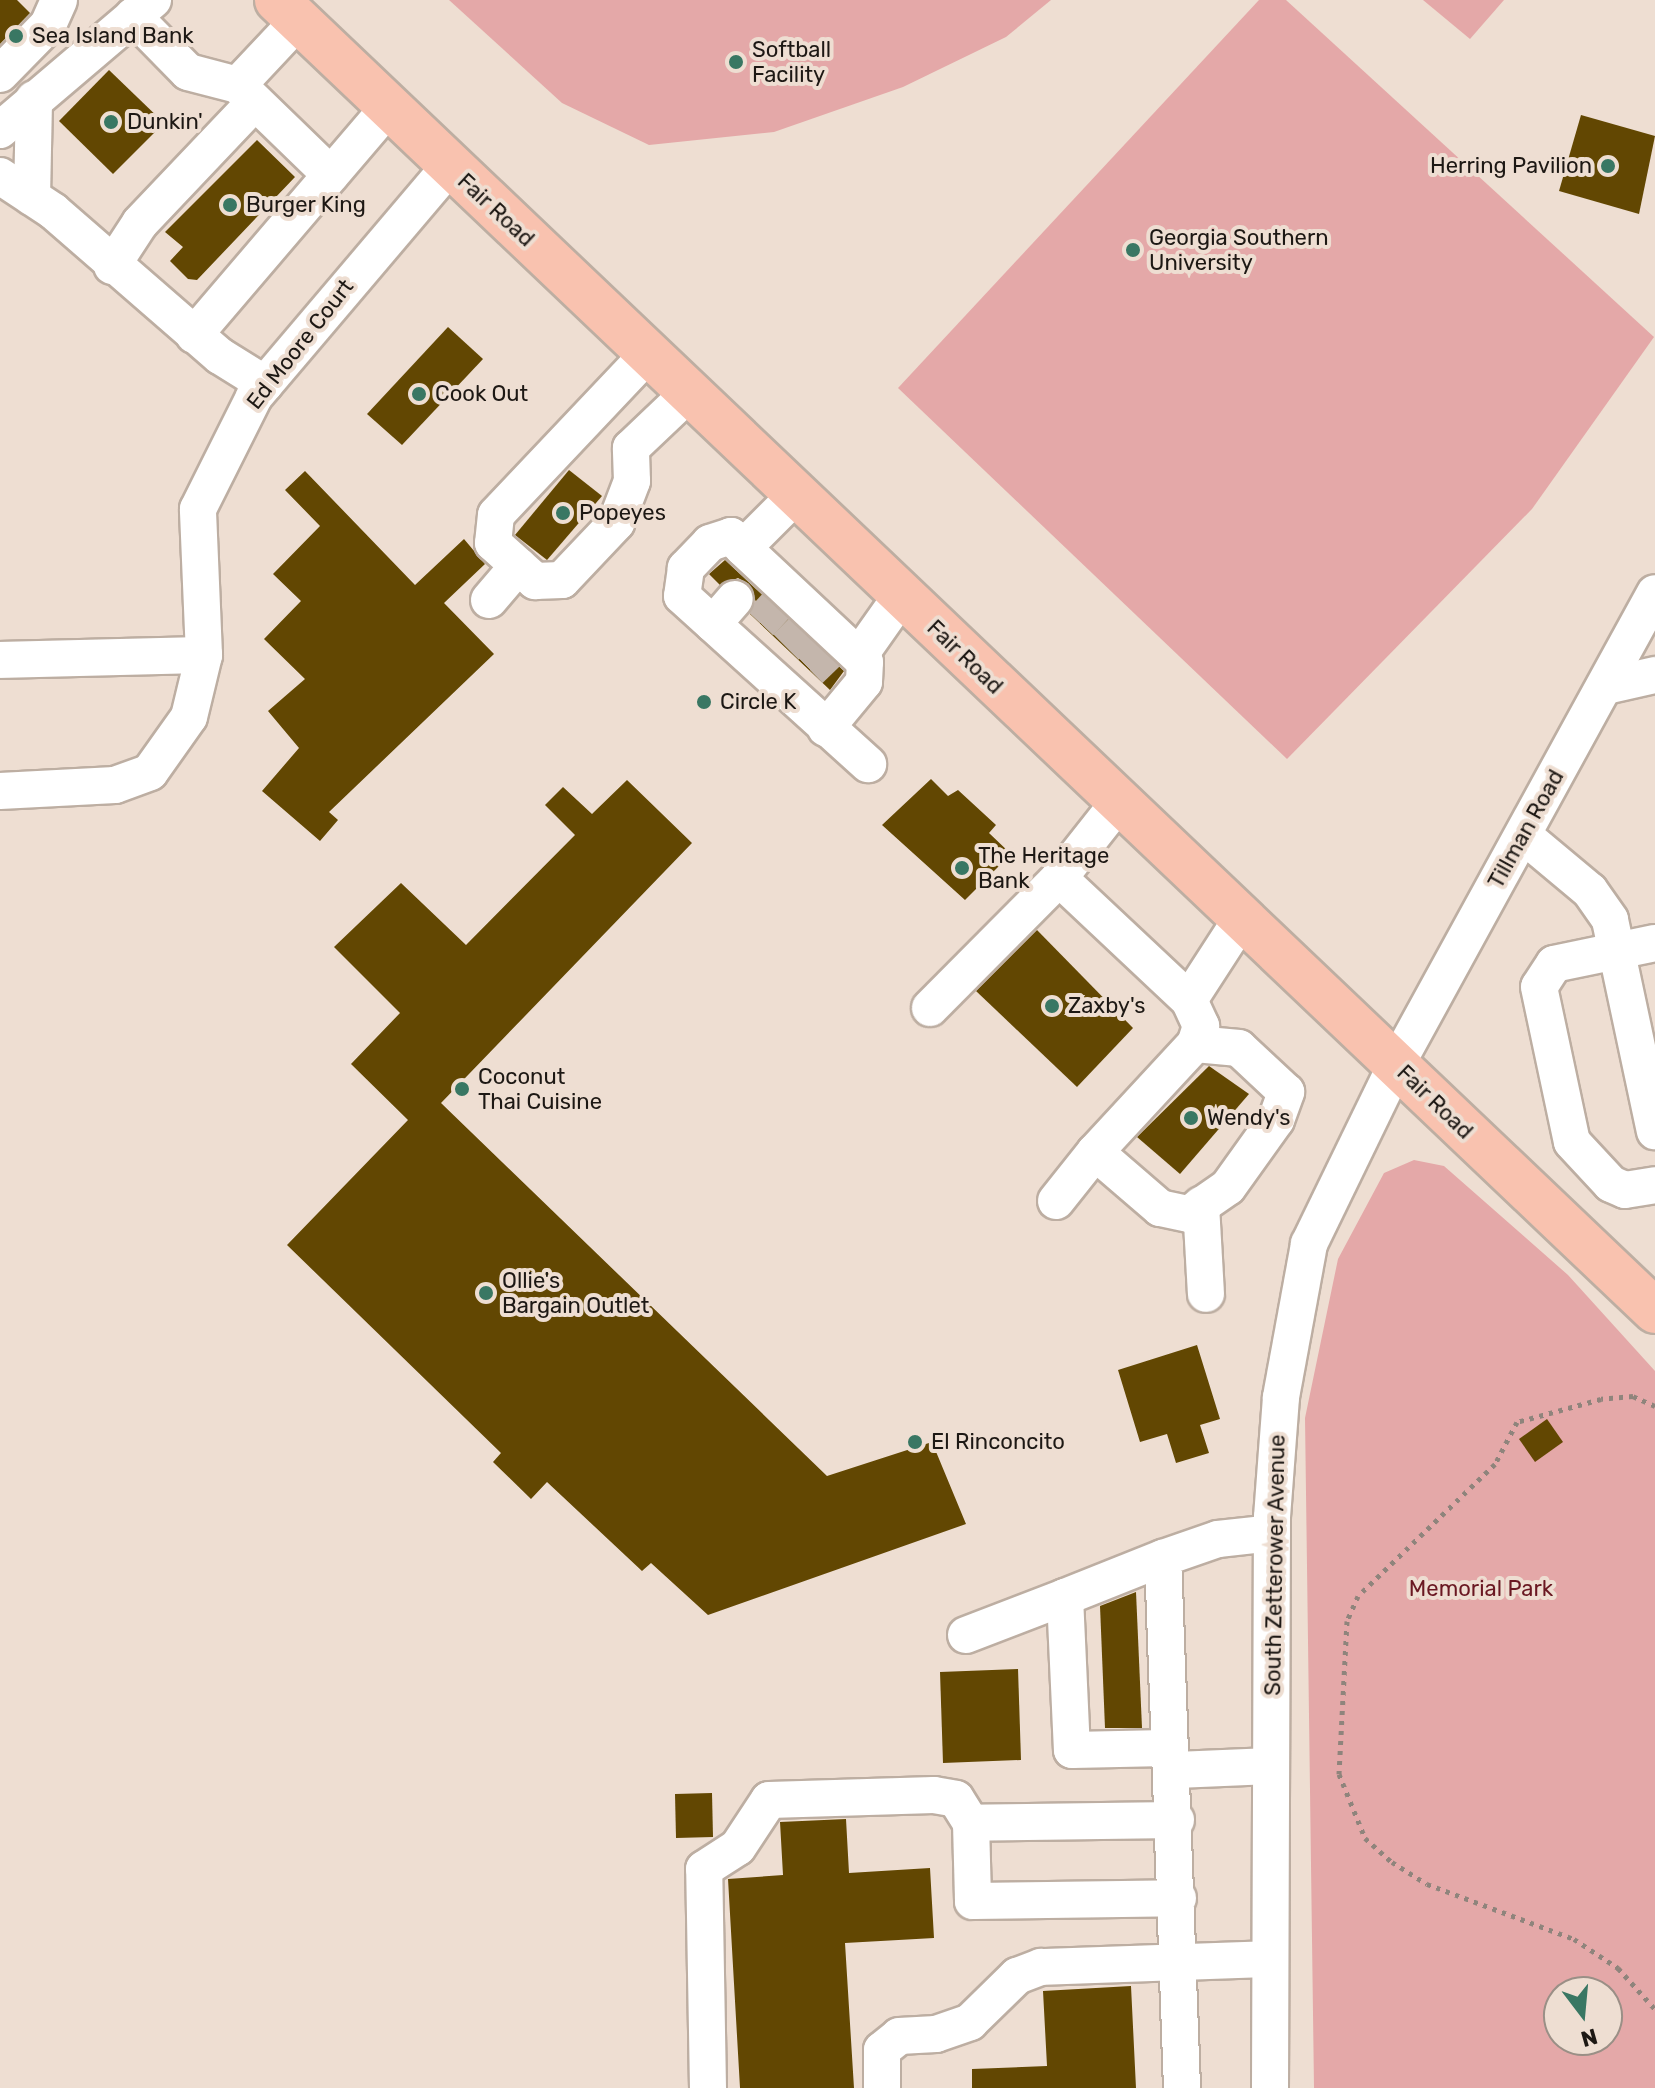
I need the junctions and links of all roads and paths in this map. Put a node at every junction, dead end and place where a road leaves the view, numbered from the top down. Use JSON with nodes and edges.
{"nodes":[{"id":1,"x":59,"y":0,"type":"edge"},
{"id":2,"x":143,"y":8,"type":"edge"},
{"id":3,"x":288,"y":11,"type":"edge"},
{"id":4,"x":0,"y":74,"type":"edge"},
{"id":5,"x":246,"y":94,"type":"junction"},
{"id":6,"x":34,"y":99,"type":"junction"},
{"id":7,"x":389,"y":107,"type":"junction"},
{"id":8,"x":0,"y":130,"type":"edge"},
{"id":9,"x":450,"y":166,"type":"junction"},
{"id":10,"x":331,"y":175,"type":"junction"},
{"id":11,"x":0,"y":176,"type":"edge"},
{"id":12,"x":32,"y":197,"type":"junction"},
{"id":13,"x":112,"y":266,"type":"junction"},
{"id":14,"x":194,"y":335,"type":"junction"},
{"id":15,"x":648,"y":354,"type":"junction"},
{"id":16,"x":265,"y":384,"type":"junction"},
{"id":17,"x":689,"y":393,"type":"junction"},
{"id":18,"x":590,"y":410,"type":"junction"},
{"id":19,"x":631,"y":448,"type":"junction"},
{"id":20,"x":533,"y":474,"type":"junction"},
{"id":21,"x":797,"y":494,"type":"junction"},
{"id":22,"x":625,"y":498,"type":"junction"},
{"id":23,"x":518,"y":566,"type":"junction"},
{"id":24,"x":1655,"y":593,"type":"edge"},
{"id":25,"x":902,"y":595,"type":"junction"},
{"id":26,"x":489,"y":600,"type":"dead end"},
{"id":27,"x":782,"y":624,"type":"junction"},
{"id":28,"x":204,"y":655,"type":"junction"},
{"id":29,"x":0,"y":660,"type":"edge"},
{"id":30,"x":1655,"y":675,"type":"edge"},
{"id":31,"x":1606,"y":686,"type":"junction"},
{"id":32,"x":826,"y":728,"type":"junction"},
{"id":33,"x":868,"y":764,"type":"dead end"},
{"id":34,"x":0,"y":791,"type":"edge"},
{"id":35,"x":1119,"y":802,"type":"junction"},
{"id":36,"x":1523,"y":835,"type":"junction"},
{"id":37,"x":1059,"y":878,"type":"junction"},
{"id":38,"x":1242,"y":918,"type":"junction"},
{"id":39,"x":1655,"y":943,"type":"edge"},
{"id":40,"x":1616,"y":950,"type":"junction"},
{"id":41,"x":1189,"y":1000,"type":"junction"},
{"id":42,"x":930,"y":1008,"type":"dead end"},
{"id":43,"x":1195,"y":1044,"type":"junction"},
{"id":44,"x":1396,"y":1065,"type":"junction"},
{"id":45,"x":1655,"y":1131,"type":"edge"},
{"id":46,"x":1095,"y":1152,"type":"junction"},
{"id":47,"x":1655,"y":1185,"type":"edge"},
{"id":48,"x":1056,"y":1201,"type":"dead end"},
{"id":49,"x":1201,"y":1205,"type":"junction"},
{"id":50,"x":1648,"y":1290,"type":"edge"},
{"id":51,"x":1206,"y":1294,"type":"dead end"},
{"id":52,"x":1655,"y":1406,"type":"edge"},
{"id":53,"x":1272,"y":1533,"type":"junction"},
{"id":54,"x":1163,"y":1558,"type":"junction"},
{"id":55,"x":1065,"y":1597,"type":"junction"},
{"id":56,"x":966,"y":1635,"type":"dead end"},
{"id":57,"x":1171,"y":1759,"type":"junction"},
{"id":58,"x":1271,"y":1766,"type":"junction"},
{"id":59,"x":1176,"y":1820,"type":"junction"},
{"id":60,"x":971,"y":1823,"type":"junction"},
{"id":61,"x":1178,"y":1898,"type":"junction"},
{"id":62,"x":1270,"y":1959,"type":"junction"},
{"id":63,"x":1180,"y":1960,"type":"junction"},
{"id":64,"x":1655,"y":2009,"type":"edge"},
{"id":65,"x":708,"y":2088,"type":"edge"},
{"id":66,"x":882,"y":2088,"type":"edge"},
{"id":67,"x":1182,"y":2088,"type":"edge"},
{"id":68,"x":1270,"y":2088,"type":"edge"}],
"edges":[{"from":1,"to":4,"type":"street"},
{"from":2,"to":5,"type":"street"},
{"from":2,"to":6,"type":"street"},
{"from":3,"to":5,"type":"street"},
{"from":3,"to":7,"type":"main road","name":"Fair Road"},
{"from":5,"to":10,"type":"street"},
{"from":5,"to":13,"type":"street"},
{"from":6,"to":8,"type":"street"},
{"from":6,"to":12,"type":"street"},
{"from":7,"to":9,"type":"main road","name":"Fair Road"},
{"from":7,"to":10,"type":"street"},
{"from":9,"to":15,"type":"main road","name":"Fair Road"},
{"from":9,"to":16,"type":"street","name":"Ed Moore Court"},
{"from":10,"to":14,"type":"street"},
{"from":11,"to":12,"type":"street"},
{"from":12,"to":13,"type":"street"},
{"from":13,"to":14,"type":"street"},
{"from":14,"to":16,"type":"street"},
{"from":15,"to":17,"type":"main road","name":"Fair Road"},
{"from":15,"to":18,"type":"street"},
{"from":16,"to":28,"type":"street","name":"Ed Moore Court"},
{"from":17,"to":19,"type":"street"},
{"from":17,"to":21,"type":"main road","name":"Fair Road"},
{"from":18,"to":19,"type":"street"},
{"from":18,"to":20,"type":"street"},
{"from":19,"to":22,"type":"street"},
{"from":20,"to":22,"type":"street"},
{"from":20,"to":23,"type":"street"},
{"from":21,"to":25,"type":"main road","name":"Fair Road"},
{"from":21,"to":27,"type":"street"},
{"from":22,"to":23,"type":"street"},
{"from":23,"to":26,"type":"street"},
{"from":24,"to":31,"type":"street","name":"Tillman Road"},
{"from":25,"to":27,"type":"street"},
{"from":25,"to":35,"type":"main road","name":"Fair Road"},
{"from":27,"to":32,"type":"street"},
{"from":27,"to":32,"type":"street"},
{"from":28,"to":29,"type":"street"},
{"from":28,"to":34,"type":"street","name":"Ed Moore Court"},
{"from":30,"to":31,"type":"street"},
{"from":31,"to":36,"type":"street","name":"Tillman Road"},
{"from":32,"to":33,"type":"street"},
{"from":35,"to":37,"type":"street"},
{"from":35,"to":38,"type":"main road","name":"Fair Road"},
{"from":36,"to":40,"type":"street"},
{"from":36,"to":44,"type":"street","name":"Tillman Road"},
{"from":37,"to":41,"type":"street"},
{"from":37,"to":42,"type":"street"},
{"from":38,"to":41,"type":"street"},
{"from":38,"to":44,"type":"main road","name":"Fair Road"},
{"from":39,"to":40,"type":"street"},
{"from":40,"to":45,"type":"street"},
{"from":40,"to":47,"type":"street"},
{"from":41,"to":43,"type":"street"},
{"from":43,"to":46,"type":"street"},
{"from":43,"to":49,"type":"street"},
{"from":44,"to":50,"type":"main road","name":"Fair Road"},
{"from":44,"to":53,"type":"street","name":"South Zetterower Avenue"},
{"from":46,"to":48,"type":"street"},
{"from":46,"to":49,"type":"street"},
{"from":49,"to":51,"type":"street"},
{"from":52,"to":64,"type":"path"},
{"from":53,"to":54,"type":"street"},
{"from":53,"to":58,"type":"street","name":"South Zetterower Avenue"},
{"from":54,"to":55,"type":"street"},
{"from":54,"to":57,"type":"street"},
{"from":55,"to":56,"type":"street"},
{"from":55,"to":57,"type":"street"},
{"from":57,"to":58,"type":"street"},
{"from":57,"to":59,"type":"street"},
{"from":58,"to":62,"type":"street","name":"South Zetterower Avenue"},
{"from":59,"to":60,"type":"street"},
{"from":59,"to":61,"type":"street"},
{"from":60,"to":61,"type":"street"},
{"from":60,"to":65,"type":"street"},
{"from":61,"to":63,"type":"street"},
{"from":62,"to":63,"type":"street"},
{"from":62,"to":68,"type":"street","name":"South Zetterower Avenue"},
{"from":63,"to":66,"type":"street"},
{"from":63,"to":67,"type":"street"}]}
